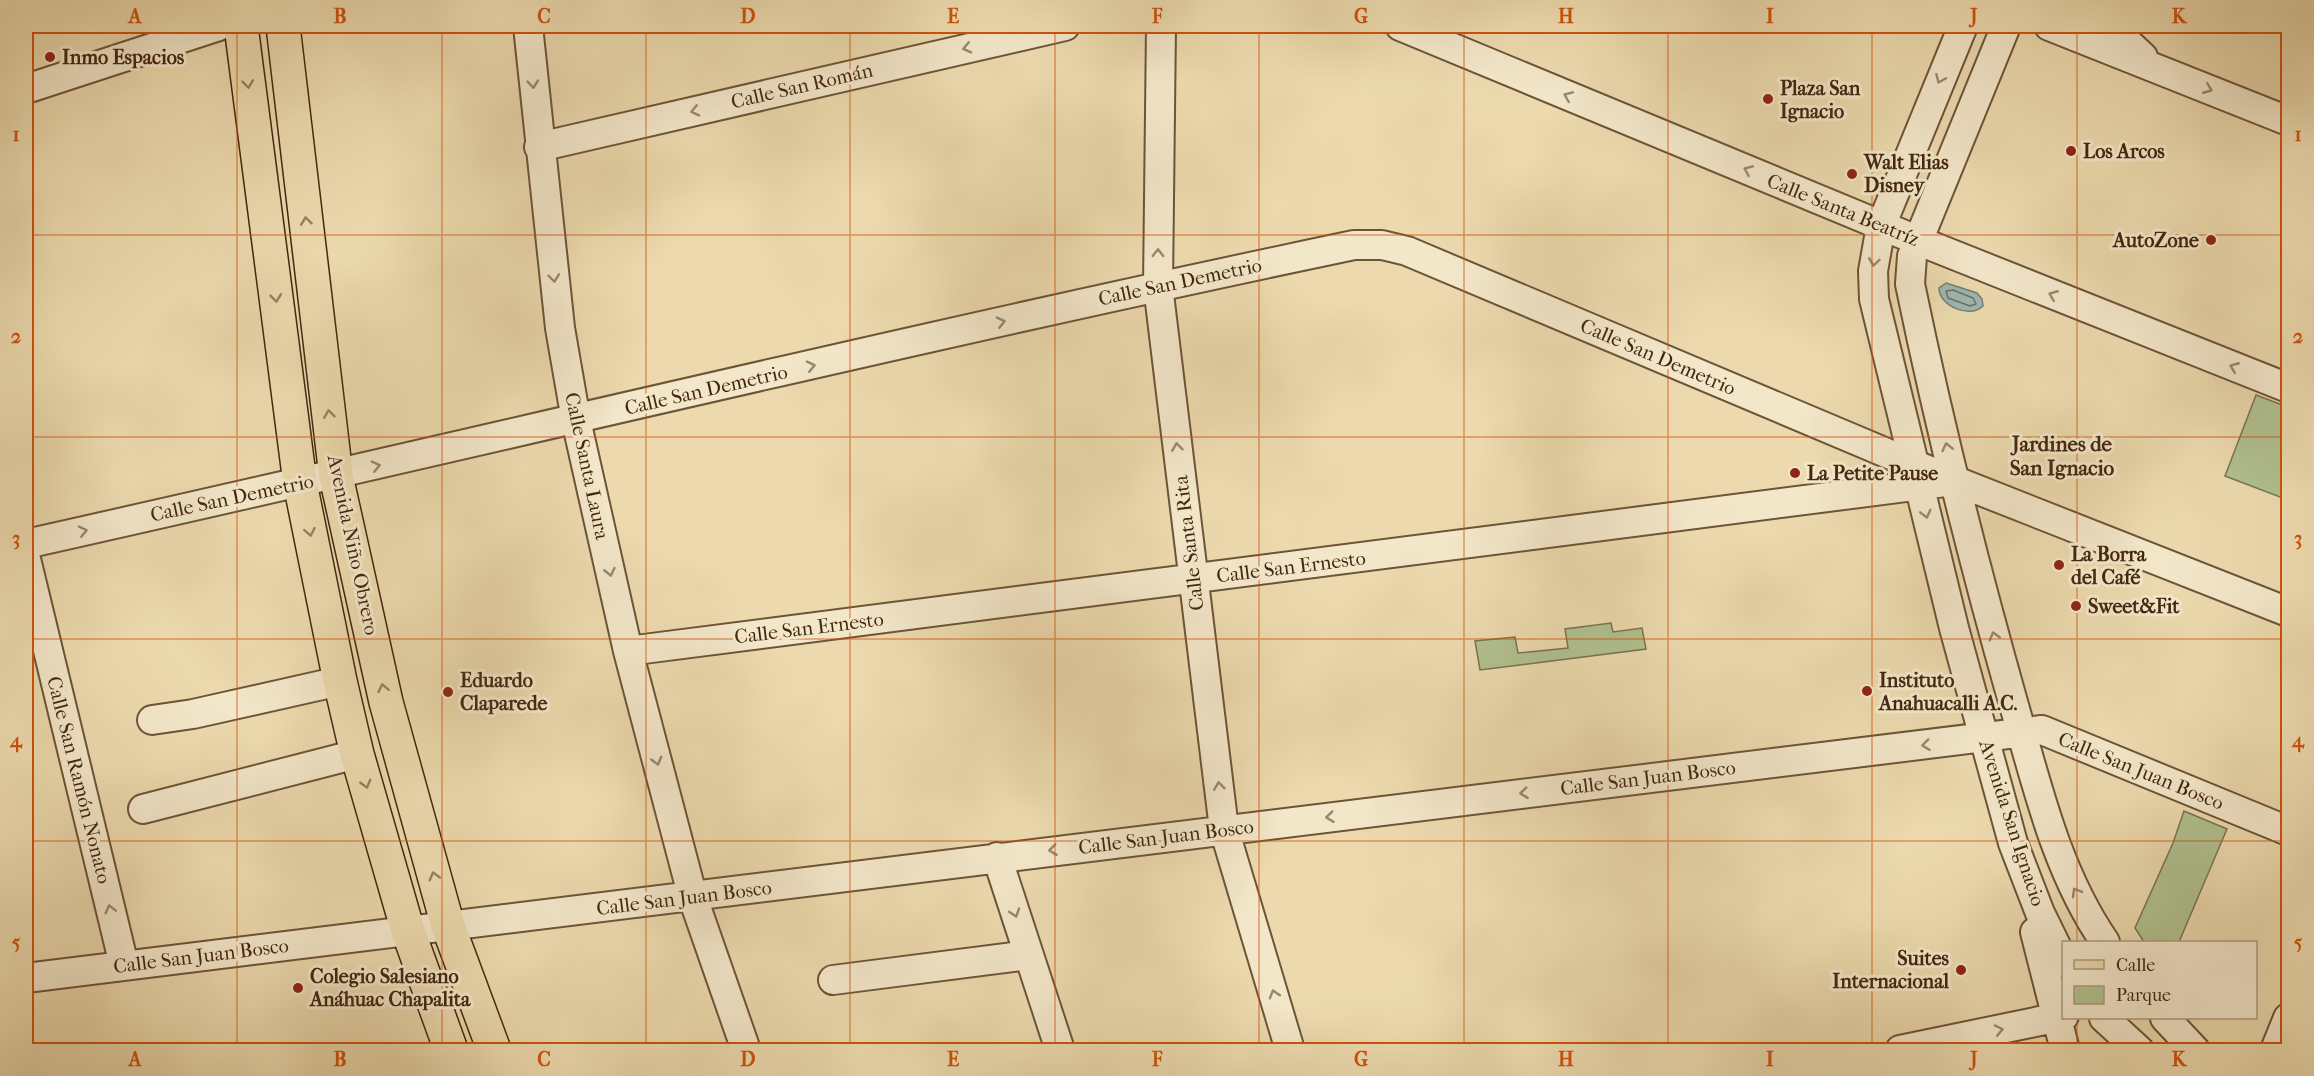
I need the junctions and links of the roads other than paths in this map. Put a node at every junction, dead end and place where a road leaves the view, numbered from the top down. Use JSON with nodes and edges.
{"nodes":[{"id":1,"x":219,"y":26,"type":"edge"},
{"id":2,"x":241,"y":26,"type":"edge"},
{"id":3,"x":283,"y":26,"type":"edge"},
{"id":4,"x":528,"y":26,"type":"edge"},
{"id":5,"x":1065,"y":26,"type":"edge"},
{"id":6,"x":1161,"y":26,"type":"edge"},
{"id":7,"x":1400,"y":26,"type":"edge"},
{"id":8,"x":1963,"y":26,"type":"edge"},
{"id":9,"x":2006,"y":26,"type":"edge"},
{"id":10,"x":2049,"y":26,"type":"edge"},
{"id":11,"x":2110,"y":26,"type":"edge"},
{"id":12,"x":2154,"y":67,"type":"junction"},
{"id":13,"x":26,"y":89,"type":"edge"},
{"id":14,"x":2289,"y":121,"type":"edge"},
{"id":15,"x":539,"y":147,"type":"junction"},
{"id":16,"x":1881,"y":226,"type":"junction"},
{"id":17,"x":1919,"y":241,"type":"junction"},
{"id":18,"x":1158,"y":286,"type":"junction"},
{"id":19,"x":2289,"y":388,"type":"edge"},
{"id":20,"x":576,"y":420,"type":"junction"},
{"id":21,"x":1917,"y":475,"type":"junction"},
{"id":22,"x":336,"y":476,"type":"junction"},
{"id":23,"x":1955,"y":480,"type":"junction"},
{"id":24,"x":300,"y":483,"type":"junction"},
{"id":25,"x":26,"y":544,"type":"edge"},
{"id":26,"x":26,"y":559,"type":"edge"},
{"id":27,"x":1193,"y":580,"type":"junction"},
{"id":28,"x":2289,"y":612,"type":"edge"},
{"id":29,"x":628,"y":651,"type":"junction"},
{"id":30,"x":37,"y":657,"type":"edge"},
{"id":31,"x":340,"y":681,"type":"junction"},
{"id":32,"x":152,"y":720,"type":"dead end"},
{"id":33,"x":2022,"y":732,"type":"junction"},
{"id":34,"x":1984,"y":738,"type":"junction"},
{"id":35,"x":357,"y":754,"type":"junction"},
{"id":36,"x":143,"y":809,"type":"dead end"},
{"id":37,"x":1224,"y":830,"type":"junction"},
{"id":38,"x":2289,"y":831,"type":"edge"},
{"id":39,"x":2013,"y":843,"type":"junction"},
{"id":40,"x":997,"y":857,"type":"junction"},
{"id":41,"x":693,"y":898,"type":"junction"},
{"id":42,"x":448,"y":926,"type":"junction"},
{"id":43,"x":408,"y":931,"type":"junction"},
{"id":44,"x":2104,"y":941,"type":"edge"},
{"id":45,"x":1029,"y":955,"type":"junction"},
{"id":46,"x":2062,"y":958,"type":"edge"},
{"id":47,"x":124,"y":965,"type":"junction"},
{"id":48,"x":26,"y":978,"type":"edge"},
{"id":49,"x":833,"y":980,"type":"dead end"},
{"id":50,"x":2060,"y":1017,"type":"edge"},
{"id":51,"x":2289,"y":1018,"type":"edge"},
{"id":52,"x":2106,"y":1019,"type":"edge"},
{"id":53,"x":2167,"y":1019,"type":"edge"},
{"id":54,"x":451,"y":1050,"type":"edge"},
{"id":55,"x":494,"y":1050,"type":"edge"},
{"id":56,"x":746,"y":1050,"type":"edge"},
{"id":57,"x":1060,"y":1050,"type":"edge"},
{"id":58,"x":1290,"y":1050,"type":"edge"},
{"id":59,"x":1900,"y":1050,"type":"edge"},
{"id":60,"x":2065,"y":1050,"type":"edge"},
{"id":61,"x":2139,"y":1050,"type":"edge"},
{"id":62,"x":2195,"y":1050,"type":"edge"},
{"id":63,"x":2275,"y":1050,"type":"edge"}],
"edges":[{"from":1,"to":13,"type":"street"},
{"from":2,"to":24,"type":"main road","name":"Avenida Niño Obrero","one_way":true},
{"from":22,"to":3,"type":"main road","name":"Avenida Niño Obrero","one_way":true},
{"from":4,"to":15,"type":"street","name":"Calle Santa Laura","one_way":true},
{"from":5,"to":15,"type":"street","name":"Calle San Román","one_way":true},
{"from":18,"to":6,"type":"street","name":"Calle Santa Rita","one_way":true},
{"from":16,"to":7,"type":"street","name":"Calle Santa Beatríz","one_way":true},
{"from":8,"to":16,"type":"street","name":"Avenida San Ignacio","one_way":true},
{"from":9,"to":17,"type":"street","name":"Avenida San Ignacio"},
{"from":10,"to":12,"type":"street"},
{"from":11,"to":12,"type":"street"},
{"from":12,"to":14,"type":"street","one_way":true},
{"from":15,"to":20,"type":"street","name":"Calle Santa Laura","one_way":true},
{"from":16,"to":17,"type":"street","name":"Calle Santa Beatríz"},
{"from":16,"to":21,"type":"street","name":"Avenida San Ignacio","one_way":true},
{"from":19,"to":17,"type":"street","name":"Calle Santa Beatríz","one_way":true},
{"from":23,"to":17,"type":"street","name":"Avenida San Ignacio","one_way":true},
{"from":20,"to":18,"type":"street","name":"Calle San Demetrio","one_way":true},
{"from":18,"to":21,"type":"street","name":"Calle San Demetrio"},
{"from":27,"to":18,"type":"street","name":"Calle Santa Rita","one_way":true},
{"from":22,"to":20,"type":"street","name":"Calle San Demetrio","one_way":true},
{"from":20,"to":29,"type":"street","name":"Calle Santa Laura","one_way":true},
{"from":21,"to":23,"type":"street","name":"Calle San Demetrio"},
{"from":21,"to":27,"type":"street","name":"Calle San Ernesto"},
{"from":21,"to":34,"type":"street","name":"Avenida San Ignacio","one_way":true},
{"from":22,"to":24,"type":"street","name":"Calle San Demetrio"},
{"from":42,"to":22,"type":"main road","name":"Avenida Niño Obrero","one_way":true},
{"from":23,"to":28,"type":"street","name":"Calle San Demetrio"},
{"from":33,"to":23,"type":"street","name":"Avenida San Ignacio","one_way":true},
{"from":25,"to":24,"type":"street","name":"Calle San Demetrio","one_way":true},
{"from":24,"to":31,"type":"main road","name":"Avenida Niño Obrero","one_way":true},
{"from":26,"to":30,"type":"street","name":"Calle San Ramón Nonato"},
{"from":27,"to":29,"type":"street","name":"Calle San Ernesto"},
{"from":37,"to":27,"type":"street","name":"Calle Santa Rita","one_way":true},
{"from":29,"to":41,"type":"street","name":"Calle Santa Laura","one_way":true},
{"from":47,"to":30,"type":"street","name":"Calle San Ramón Nonato","one_way":true},
{"from":31,"to":32,"type":"street"},
{"from":31,"to":35,"type":"main road","name":"Avenida Niño Obrero"},
{"from":33,"to":34,"type":"street","name":"Calle San Juan Bosco"},
{"from":33,"to":38,"type":"street","name":"Calle San Juan Bosco"},
{"from":44,"to":33,"type":"street","name":"Avenida San Ignacio","one_way":true},
{"from":34,"to":37,"type":"street","name":"Calle San Juan Bosco","one_way":true},
{"from":34,"to":39,"type":"street","name":"Avenida San Ignacio"},
{"from":35,"to":36,"type":"street"},
{"from":35,"to":43,"type":"main road","name":"Avenida Niño Obrero","one_way":true},
{"from":37,"to":40,"type":"street","name":"Calle San Juan Bosco","one_way":true},
{"from":58,"to":37,"type":"street","name":"Calle Santa Rita","one_way":true},
{"from":39,"to":46,"type":"street","name":"Avenida San Ignacio"},
{"from":39,"to":50,"type":"street"},
{"from":40,"to":41,"type":"street","name":"Calle San Juan Bosco"},
{"from":40,"to":45,"type":"street","one_way":true},
{"from":41,"to":42,"type":"street","name":"Calle San Juan Bosco"},
{"from":41,"to":56,"type":"street","name":"Calle Santa Laura"},
{"from":42,"to":43,"type":"street","name":"Calle San Juan Bosco"},
{"from":42,"to":55,"type":"main road","name":"Avenida Niño Obrero"},
{"from":43,"to":47,"type":"street","name":"Calle San Juan Bosco"},
{"from":43,"to":54,"type":"main road","name":"Avenida Niño Obrero"},
{"from":45,"to":49,"type":"street"},
{"from":45,"to":57,"type":"street"},
{"from":47,"to":48,"type":"street","name":"Calle San Juan Bosco"},
{"from":59,"to":50,"type":"street","one_way":true},
{"from":50,"to":60,"type":"street"},
{"from":51,"to":63,"type":"street"},
{"from":52,"to":61,"type":"street"},
{"from":53,"to":62,"type":"street"}]}
